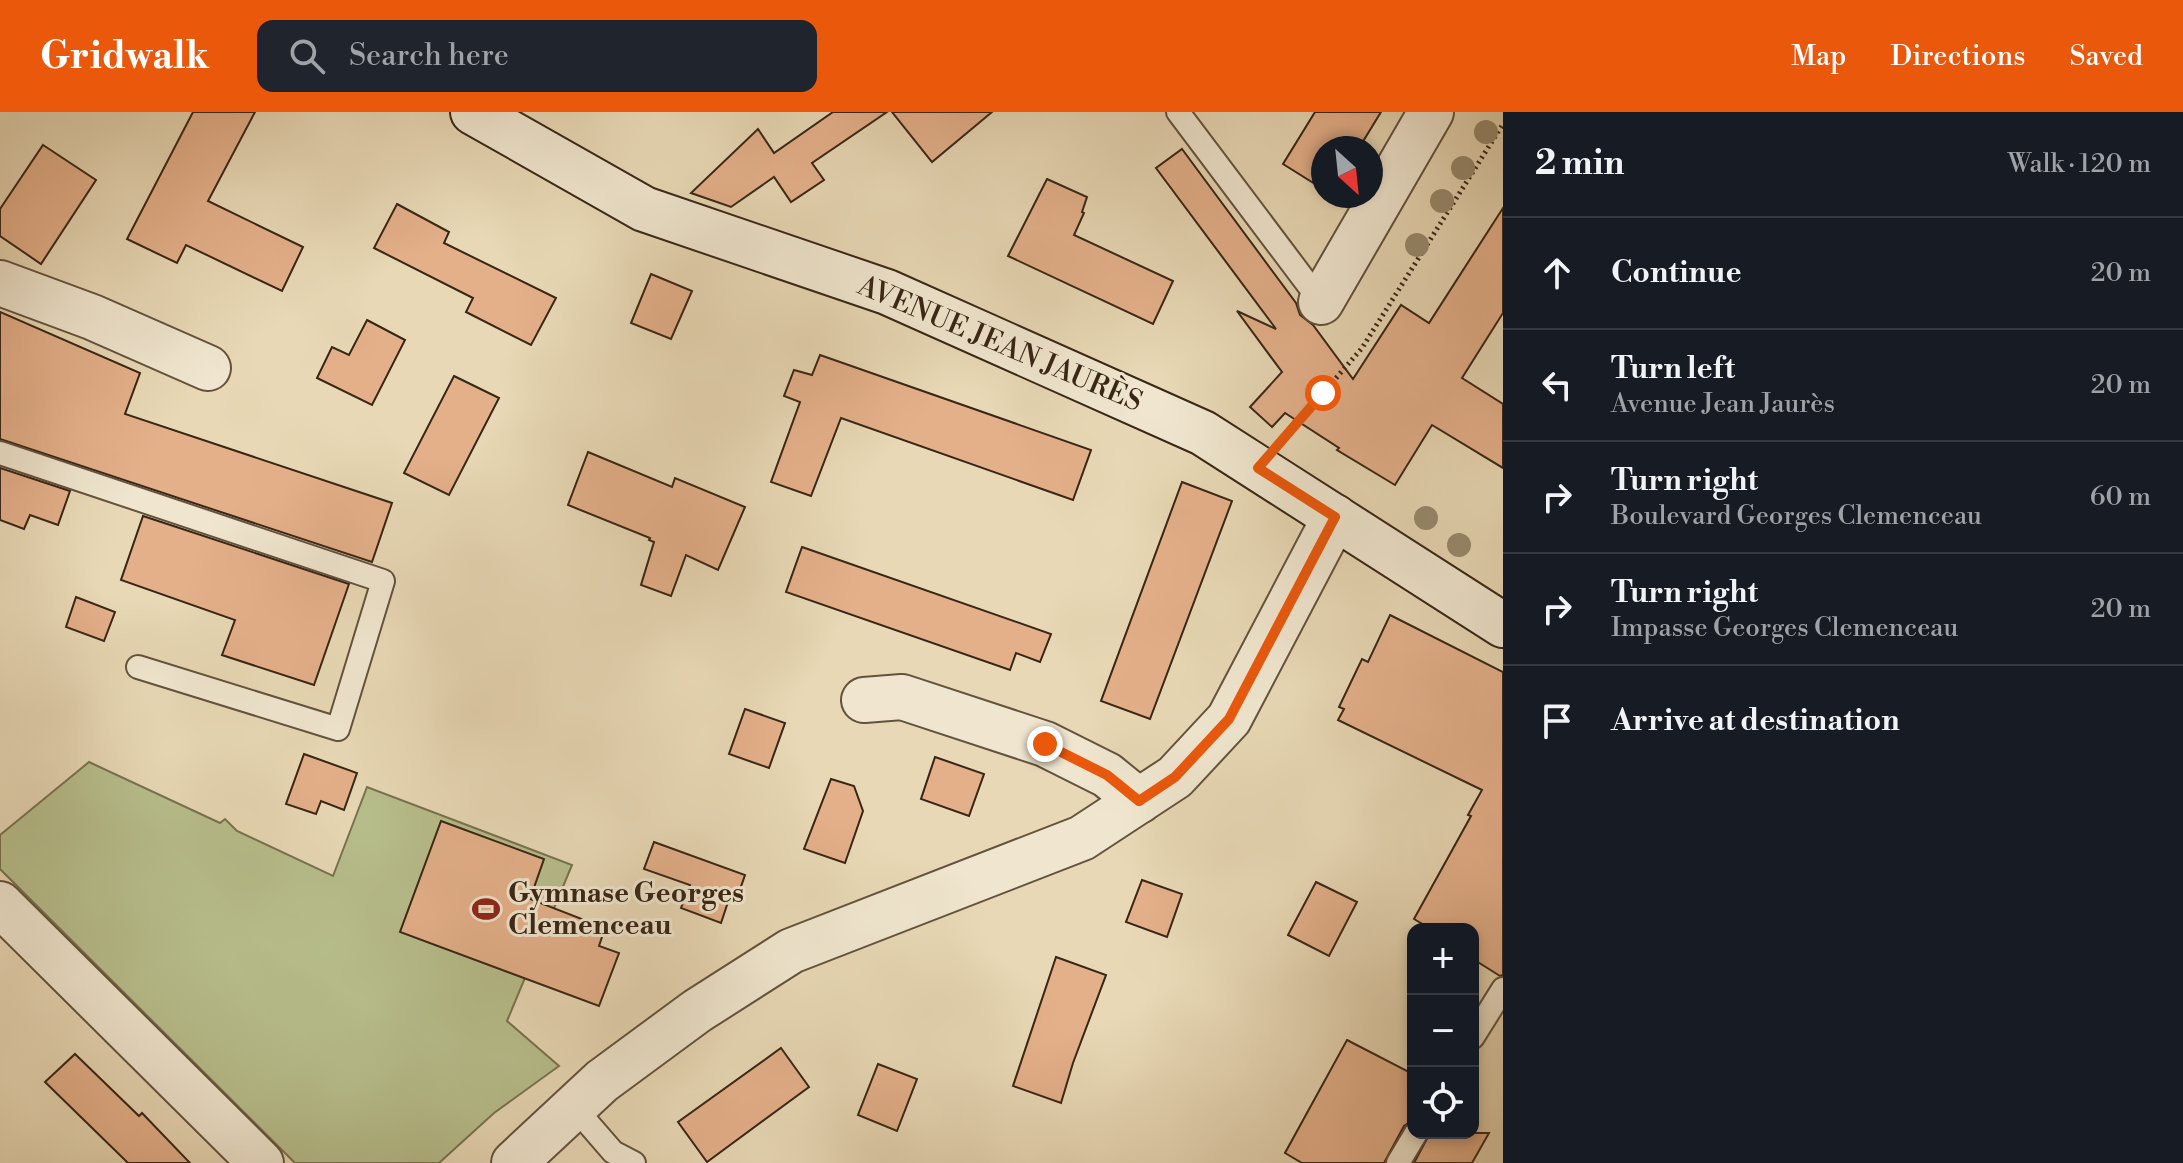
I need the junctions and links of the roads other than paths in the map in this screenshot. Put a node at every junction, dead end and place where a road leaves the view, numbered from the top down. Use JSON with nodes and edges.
{"nodes":[{"id":1,"x":473,"y":112,"type":"edge"},
{"id":2,"x":1178,"y":112,"type":"edge"},
{"id":3,"x":1431,"y":112,"type":"edge"},
{"id":4,"x":0,"y":283,"type":"edge"},
{"id":5,"x":1321,"y":302,"type":"joint"},
{"id":6,"x":208,"y":368,"type":"dead end"},
{"id":7,"x":0,"y":453,"type":"edge"},
{"id":8,"x":1335,"y":517,"type":"junction"},
{"id":9,"x":1503,"y":625,"type":"edge"},
{"id":10,"x":138,"y":667,"type":"dead end"},
{"id":11,"x":864,"y":700,"type":"dead end"},
{"id":12,"x":1139,"y":801,"type":"junction"},
{"id":13,"x":0,"y":904,"type":"edge"},
{"id":14,"x":1503,"y":989,"type":"edge"},
{"id":15,"x":1479,"y":1027,"type":"edge"},
{"id":16,"x":574,"y":1107,"type":"junction"},
{"id":17,"x":1412,"y":1139,"type":"edge"},
{"id":18,"x":261,"y":1163,"type":"edge"},
{"id":19,"x":514,"y":1163,"type":"edge"},
{"id":20,"x":634,"y":1163,"type":"edge"},
{"id":21,"x":1398,"y":1163,"type":"edge"}],
"edges":[{"from":1,"to":8,"type":"street","name":"AVENUE JEAN JAURÈS"},
{"from":2,"to":5,"type":"lane"},
{"from":3,"to":5,"type":"street"},
{"from":4,"to":6,"type":"street"},
{"from":7,"to":10,"type":"lane"},
{"from":8,"to":9,"type":"street","name":"AVENUE JEAN JAURÈS"},
{"from":8,"to":12,"type":"street"},
{"from":11,"to":12,"type":"street"},
{"from":12,"to":16,"type":"street"},
{"from":13,"to":18,"type":"street"},
{"from":14,"to":15,"type":"lane"},
{"from":16,"to":19,"type":"street"},
{"from":16,"to":20,"type":"lane"},
{"from":17,"to":21,"type":"lane"}]}
